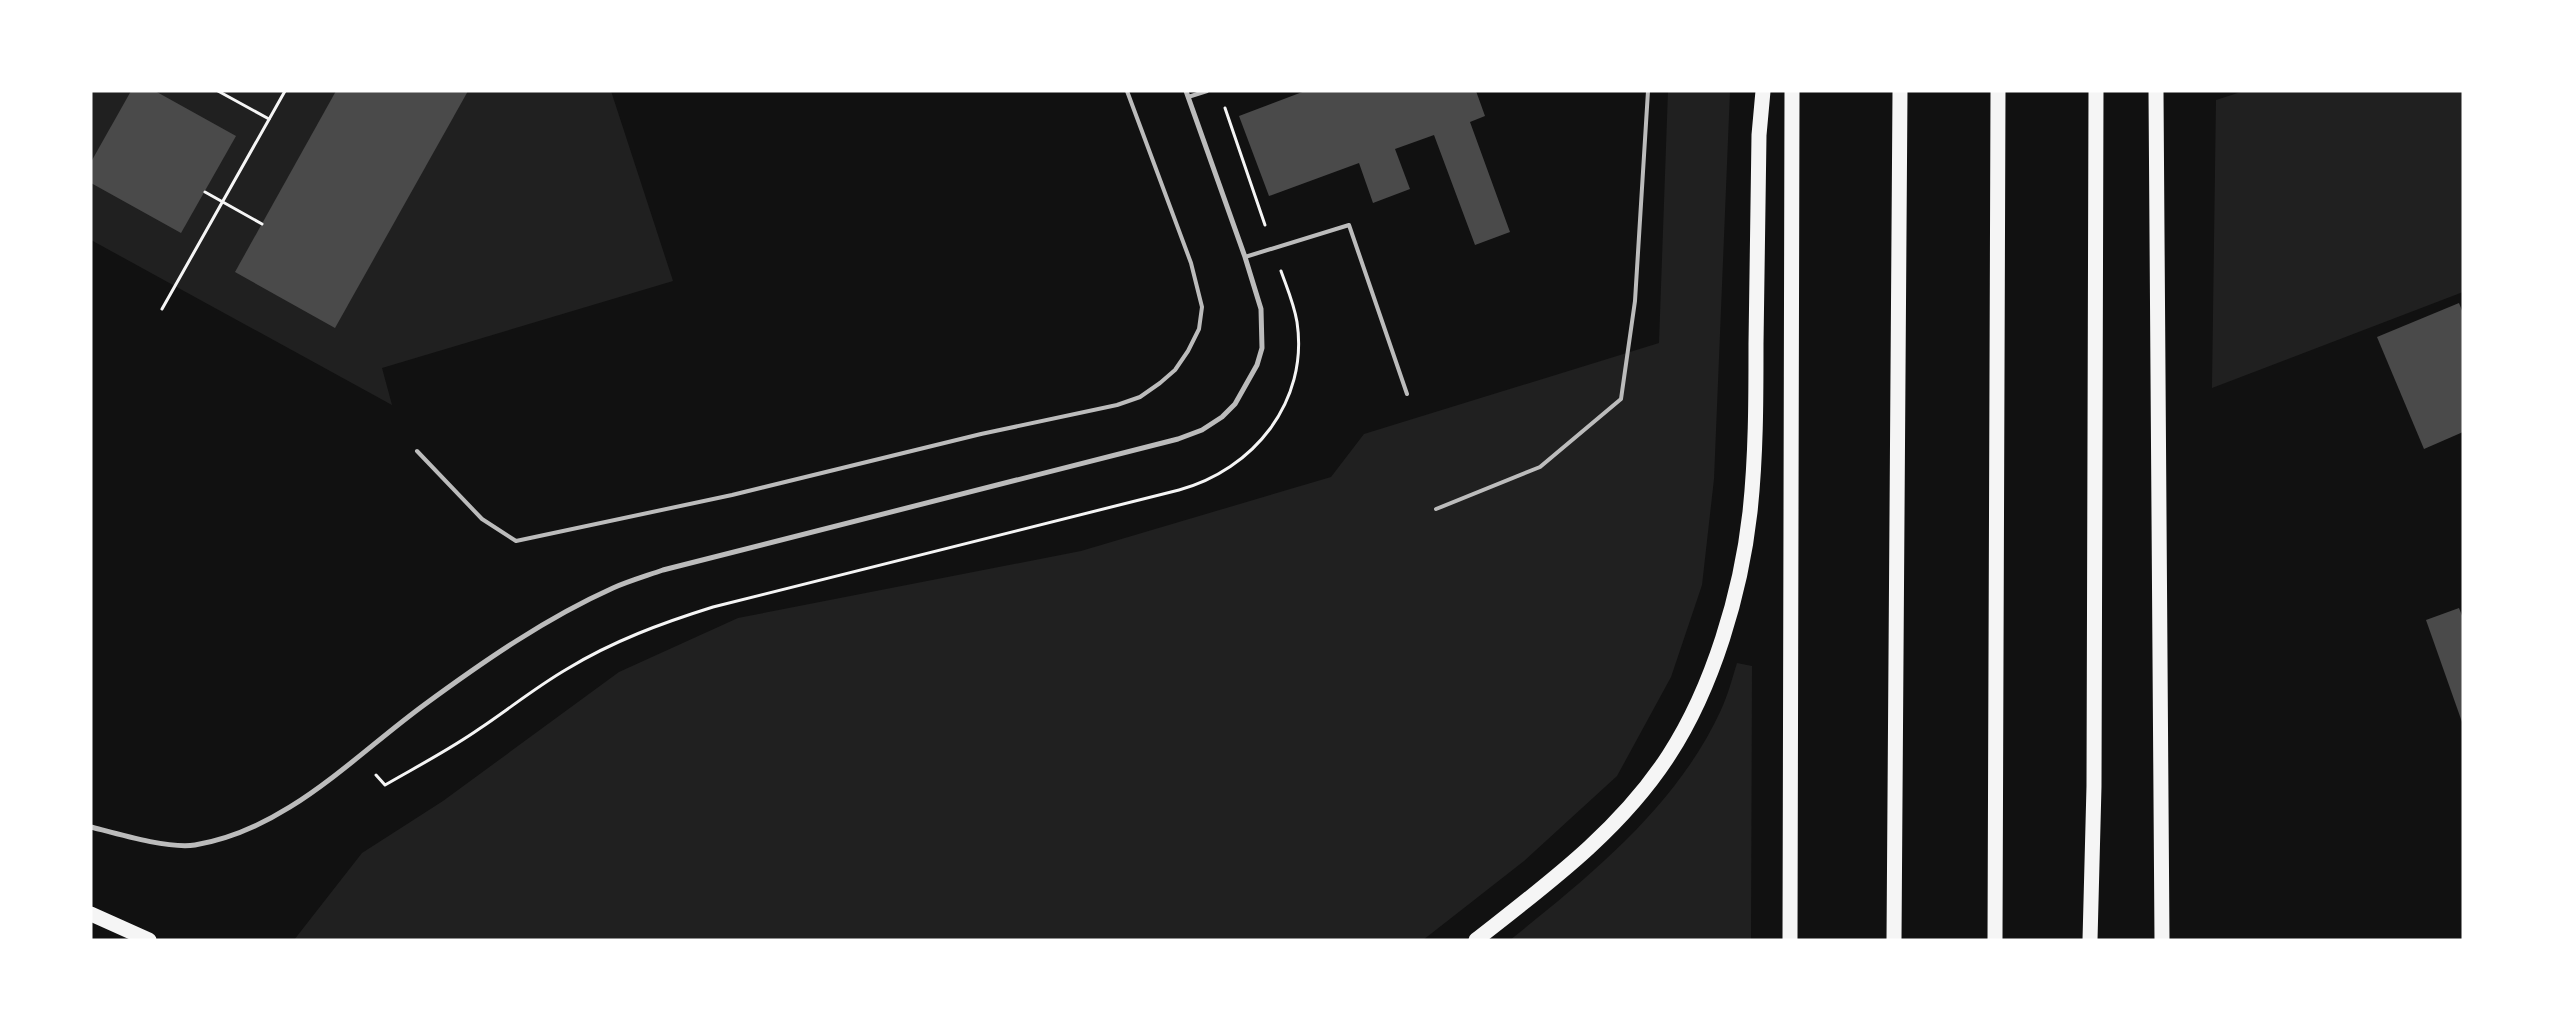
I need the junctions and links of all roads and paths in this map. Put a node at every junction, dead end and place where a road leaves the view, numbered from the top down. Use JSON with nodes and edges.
{"nodes":[{"id":1,"x":218,"y":91,"type":"edge"},
{"id":2,"x":285,"y":91,"type":"edge"},
{"id":3,"x":1127,"y":91,"type":"edge"},
{"id":4,"x":1208,"y":91,"type":"edge"},
{"id":5,"x":1648,"y":91,"type":"edge"},
{"id":6,"x":1763,"y":91,"type":"edge"},
{"id":7,"x":1792,"y":91,"type":"edge"},
{"id":8,"x":1900,"y":91,"type":"edge"},
{"id":9,"x":1998,"y":91,"type":"edge"},
{"id":10,"x":2096,"y":91,"type":"edge"},
{"id":11,"x":2156,"y":91,"type":"edge"},
{"id":12,"x":1187,"y":94,"type":"edge"},
{"id":13,"x":269,"y":119,"type":"junction"},
{"id":14,"x":206,"y":192,"type":"dead end"},
{"id":15,"x":222,"y":202,"type":"junction"},
{"id":16,"x":262,"y":224,"type":"dead end"},
{"id":17,"x":1245,"y":257,"type":"junction"},
{"id":18,"x":162,"y":308,"type":"dead end"},
{"id":19,"x":1407,"y":394,"type":"dead end"},
{"id":20,"x":417,"y":451,"type":"dead end"},
{"id":21,"x":1436,"y":509,"type":"dead end"},
{"id":22,"x":2094,"y":786,"type":"junction"},
{"id":23,"x":91,"y":827,"type":"edge"},
{"id":24,"x":91,"y":914,"type":"edge"},
{"id":25,"x":150,"y":940,"type":"edge"},
{"id":26,"x":1476,"y":940,"type":"edge"},
{"id":27,"x":1790,"y":940,"type":"edge"},
{"id":28,"x":1894,"y":940,"type":"edge"},
{"id":29,"x":1995,"y":940,"type":"edge"},
{"id":30,"x":2090,"y":940,"type":"edge"},
{"id":31,"x":2097,"y":940,"type":"edge"},
{"id":32,"x":2162,"y":940,"type":"edge"}],
"edges":[{"from":1,"to":13,"type":"path"},
{"from":2,"to":13,"type":"path"},
{"from":3,"to":20,"type":"lane"},
{"from":4,"to":12,"type":"lane"},
{"from":5,"to":21,"type":"lane"},
{"from":6,"to":26,"type":"highway"},
{"from":7,"to":27,"type":"highway"},
{"from":8,"to":28,"type":"highway"},
{"from":9,"to":29,"type":"highway"},
{"from":10,"to":22,"type":"highway"},
{"from":11,"to":32,"type":"highway"},
{"from":12,"to":17,"type":"street"},
{"from":13,"to":15,"type":"path"},
{"from":14,"to":15,"type":"path"},
{"from":15,"to":16,"type":"path"},
{"from":15,"to":18,"type":"path"},
{"from":17,"to":19,"type":"lane"},
{"from":17,"to":23,"type":"street"},
{"from":22,"to":30,"type":"highway"},
{"from":22,"to":31,"type":"highway"},
{"from":24,"to":25,"type":"highway"}]}
